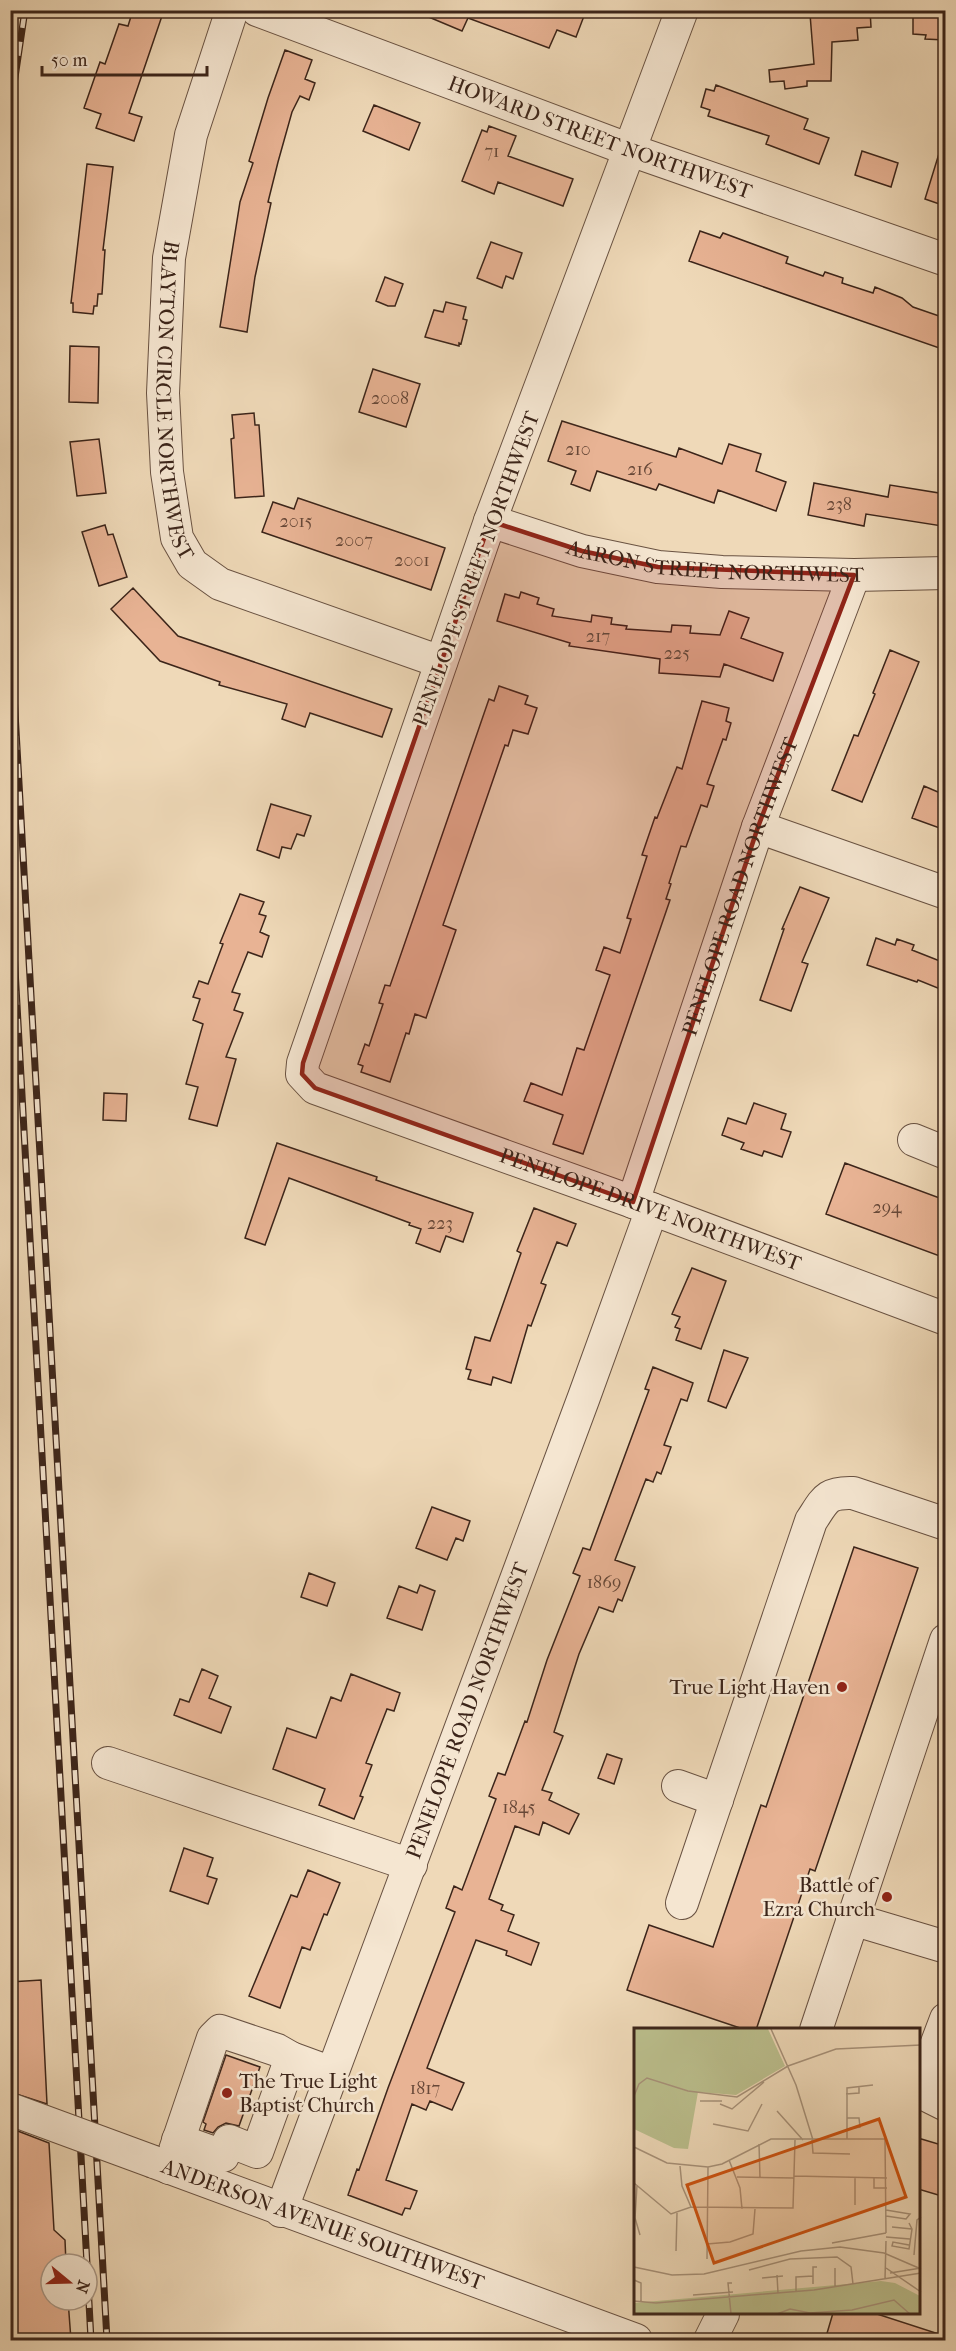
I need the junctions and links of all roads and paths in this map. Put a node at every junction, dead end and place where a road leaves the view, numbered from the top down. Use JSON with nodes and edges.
{"nodes":[{"id":1,"x":232,"y":10,"type":"edge"},
{"id":2,"x":257,"y":10,"type":"edge"},
{"id":3,"x":682,"y":10,"type":"edge"},
{"id":4,"x":630,"y":150,"type":"junction"},
{"id":5,"x":945,"y":260,"type":"edge"},
{"id":6,"x":490,"y":521,"type":"junction"},
{"id":7,"x":945,"y":573,"type":"edge"},
{"id":8,"x":854,"y":575,"type":"junction"},
{"id":9,"x":441,"y":662,"type":"junction"},
{"id":10,"x":758,"y":826,"type":"junction"},
{"id":11,"x":945,"y":893,"type":"edge"},
{"id":12,"x":354,"y":1103,"type":"joint"},
{"id":13,"x":914,"y":1140,"type":"dead end"},
{"id":14,"x":945,"y":1153,"type":"edge"},
{"id":15,"x":642,"y":1206,"type":"junction"},
{"id":16,"x":945,"y":1319,"type":"edge"},
{"id":17,"x":945,"y":1524,"type":"edge"},
{"id":18,"x":945,"y":1640,"type":"edge"},
{"id":19,"x":108,"y":1763,"type":"dead end"},
{"id":20,"x":678,"y":1786,"type":"dead end"},
{"id":21,"x":717,"y":1800,"type":"junction"},
{"id":22,"x":411,"y":1865,"type":"junction"},
{"id":23,"x":682,"y":1903,"type":"dead end"},
{"id":24,"x":852,"y":1919,"type":"junction"},
{"id":25,"x":945,"y":1947,"type":"edge"},
{"id":26,"x":945,"y":2019,"type":"edge"},
{"id":27,"x":817,"y":2028,"type":"edge"},
{"id":28,"x":291,"y":2058,"type":"junction"},
{"id":29,"x":332,"y":2073,"type":"junction"},
{"id":30,"x":945,"y":2105,"type":"edge"},
{"id":31,"x":10,"y":2109,"type":"edge"},
{"id":32,"x":167,"y":2157,"type":"junction"},
{"id":33,"x":281,"y":2211,"type":"junction"},
{"id":34,"x":722,"y":2315,"type":"edge"},
{"id":35,"x":636,"y":2340,"type":"edge"},
{"id":36,"x":710,"y":2340,"type":"edge"}],
"edges":[{"from":1,"to":9,"type":"street","name":"BLAYTON CIRCLE NORTHWEST"},
{"from":2,"to":4,"type":"street","name":"HOWARD STREET NORTHWEST"},
{"from":3,"to":4,"type":"street","name":"PENELOPE STREET NORTHWEST"},
{"from":4,"to":5,"type":"street","name":"HOWARD STREET NORTHWEST"},
{"from":4,"to":6,"type":"street","name":"PENELOPE STREET NORTHWEST"},
{"from":6,"to":8,"type":"street","name":"AARON STREET NORTHWEST"},
{"from":6,"to":9,"type":"street","name":"PENELOPE STREET NORTHWEST"},
{"from":7,"to":8,"type":"street","name":"AARON STREET NORTHWEST"},
{"from":8,"to":10,"type":"street","name":"PENELOPE ROAD NORTHWEST"},
{"from":9,"to":12,"type":"street","name":"PENELOPE STREET NORTHWEST"},
{"from":10,"to":11,"type":"street"},
{"from":10,"to":15,"type":"street","name":"PENELOPE ROAD NORTHWEST"},
{"from":12,"to":15,"type":"street","name":"PENELOPE DRIVE NORTHWEST"},
{"from":13,"to":14,"type":"street"},
{"from":15,"to":16,"type":"street","name":"PENELOPE DRIVE NORTHWEST"},
{"from":15,"to":22,"type":"street","name":"PENELOPE ROAD NORTHWEST"},
{"from":17,"to":21,"type":"street"},
{"from":18,"to":24,"type":"street"},
{"from":19,"to":22,"type":"street"},
{"from":20,"to":21,"type":"street"},
{"from":21,"to":23,"type":"street"},
{"from":22,"to":29,"type":"street","name":"PENELOPE ROAD NORTHWEST"},
{"from":24,"to":25,"type":"street"},
{"from":24,"to":27,"type":"street"},
{"from":26,"to":30,"type":"street"},
{"from":28,"to":29,"type":"street"},
{"from":28,"to":32,"type":"street"},
{"from":28,"to":32,"type":"street"},
{"from":29,"to":33,"type":"street","name":"PENELOPE ROAD NORTHWEST"},
{"from":31,"to":32,"type":"street","name":"ANDERSON AVENUE SOUTHWEST","bridge":true},
{"from":32,"to":33,"type":"street","name":"ANDERSON AVENUE SOUTHWEST"},
{"from":33,"to":35,"type":"street","name":"ANDERSON AVENUE SOUTHWEST"},
{"from":34,"to":36,"type":"street"}]}
